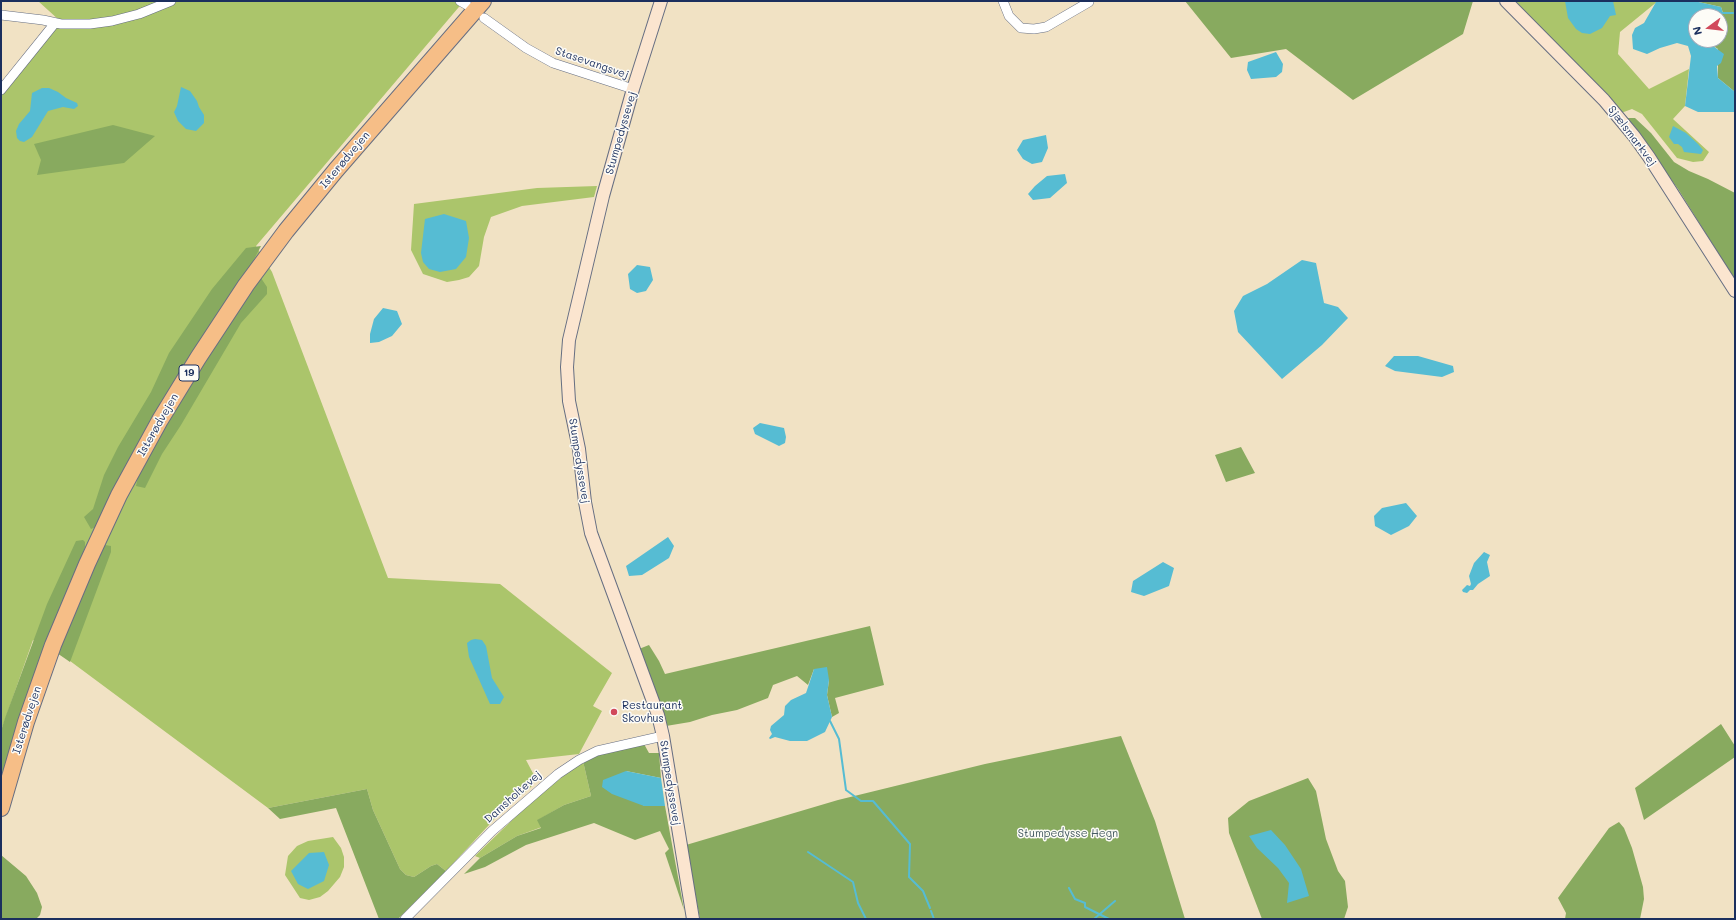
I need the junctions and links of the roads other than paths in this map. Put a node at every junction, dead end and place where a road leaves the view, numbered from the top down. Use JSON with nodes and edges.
{"nodes":[{"id":1,"x":171,"y":1,"type":"edge"},
{"id":2,"x":483,"y":1,"type":"edge"},
{"id":3,"x":661,"y":1,"type":"edge"},
{"id":4,"x":1003,"y":1,"type":"edge"},
{"id":5,"x":1088,"y":1,"type":"edge"},
{"id":6,"x":1506,"y":1,"type":"edge"},
{"id":7,"x":1,"y":15,"type":"edge"},
{"id":8,"x":484,"y":18,"type":"dead end"},
{"id":9,"x":55,"y":23,"type":"junction"},
{"id":10,"x":633,"y":89,"type":"junction"},
{"id":11,"x":1,"y":90,"type":"edge"},
{"id":12,"x":1735,"y":291,"type":"edge"},
{"id":13,"x":663,"y":736,"type":"junction"},
{"id":14,"x":1,"y":808,"type":"edge"},
{"id":15,"x":405,"y":919,"type":"edge"},
{"id":16,"x":693,"y":919,"type":"edge"}],
"edges":[{"from":1,"to":9,"type":"street"},
{"from":2,"to":14,"type":"highway","name":"Isterødvejen","number":"19"},
{"from":3,"to":10,"type":"street","name":"Stumpedyssevej"},
{"from":4,"to":5,"type":"street"},
{"from":6,"to":12,"type":"street","name":"Sjælsmarkvej"},
{"from":7,"to":9,"type":"street"},
{"from":8,"to":10,"type":"street","name":"Stasevangsvej"},
{"from":9,"to":11,"type":"street"},
{"from":10,"to":13,"type":"street","name":"Stumpedyssevej"},
{"from":13,"to":15,"type":"street","name":"Damsholtevej"},
{"from":13,"to":16,"type":"street","name":"Stumpedyssevej"}]}
